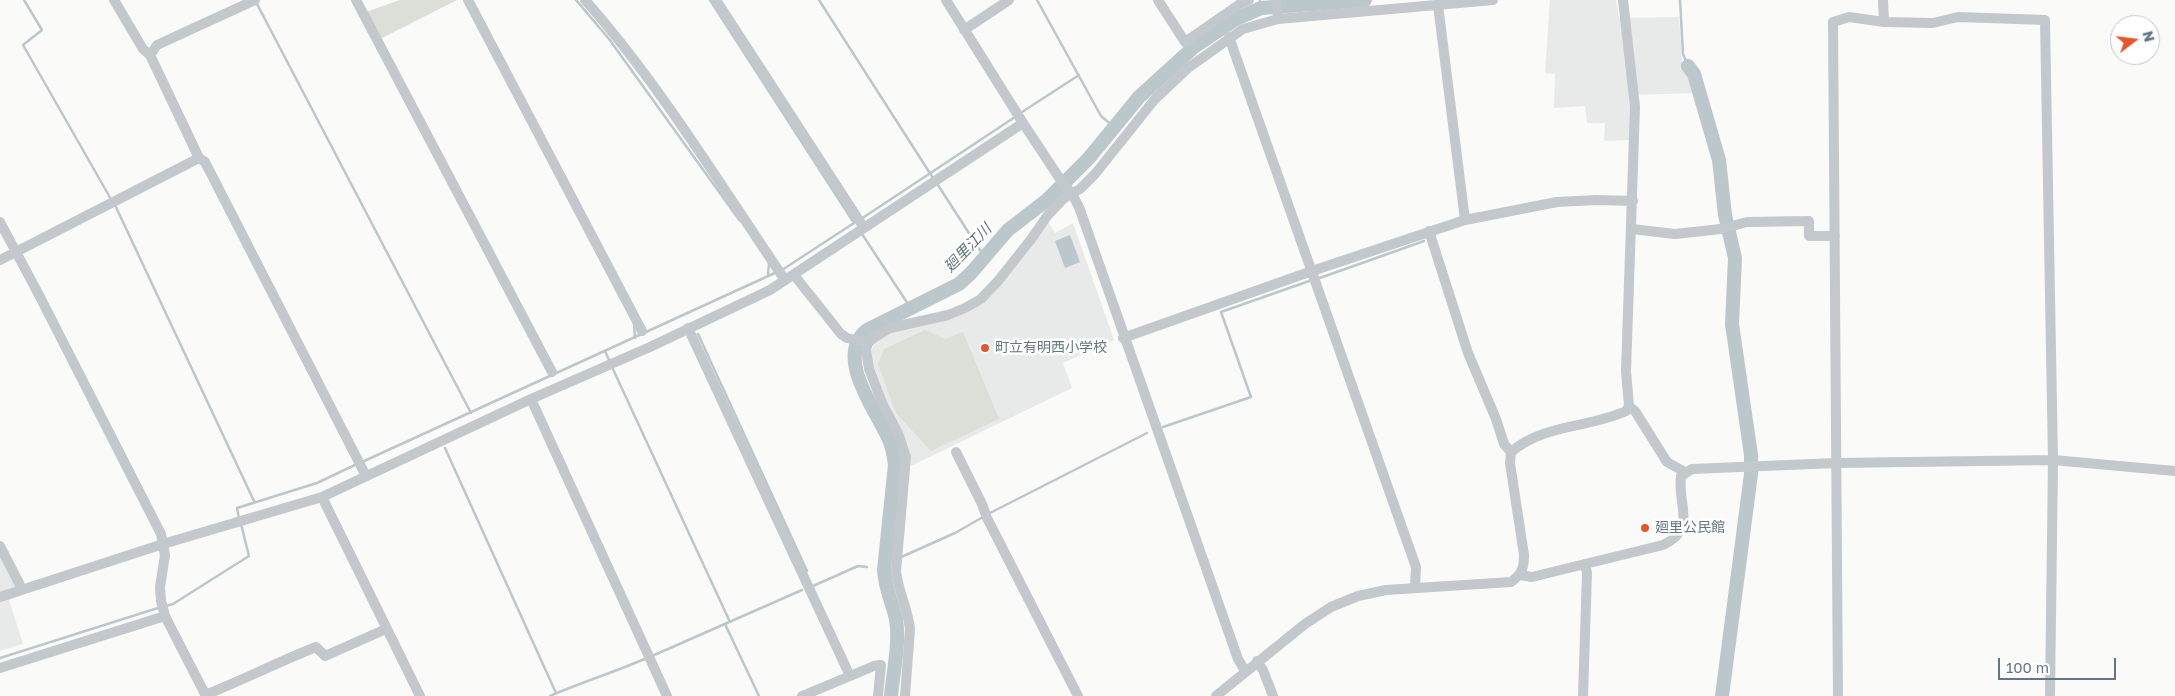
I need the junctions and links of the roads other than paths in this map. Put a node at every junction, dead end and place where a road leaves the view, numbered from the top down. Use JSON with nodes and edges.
{"nodes":[{"id":1,"x":114,"y":0,"type":"edge"},
{"id":2,"x":356,"y":0,"type":"edge"},
{"id":3,"x":468,"y":0,"type":"edge"},
{"id":4,"x":585,"y":0,"type":"edge"},
{"id":5,"x":716,"y":0,"type":"edge"},
{"id":6,"x":946,"y":0,"type":"edge"},
{"id":7,"x":1009,"y":0,"type":"edge"},
{"id":8,"x":1158,"y":0,"type":"edge"},
{"id":9,"x":1249,"y":0,"type":"edge"},
{"id":10,"x":1276,"y":0,"type":"edge"},
{"id":11,"x":1493,"y":0,"type":"edge"},
{"id":12,"x":1622,"y":0,"type":"edge"},
{"id":13,"x":1883,"y":0,"type":"edge"},
{"id":14,"x":253,"y":1,"type":"edge"},
{"id":15,"x":1438,"y":5,"type":"junction"},
{"id":16,"x":1278,"y":16,"type":"junction"},
{"id":17,"x":1884,"y":22,"type":"junction"},
{"id":18,"x":964,"y":30,"type":"junction"},
{"id":19,"x":1230,"y":37,"type":"junction"},
{"id":20,"x":150,"y":55,"type":"junction"},
{"id":21,"x":1019,"y":118,"type":"junction"},
{"id":22,"x":199,"y":158,"type":"junction"},
{"id":23,"x":1071,"y":192,"type":"junction"},
{"id":24,"x":1633,"y":201,"type":"junction"},
{"id":25,"x":1465,"y":220,"type":"junction"},
{"id":26,"x":0,"y":222,"type":"edge"},
{"id":27,"x":860,"y":226,"type":"junction"},
{"id":28,"x":1632,"y":229,"type":"junction"},
{"id":29,"x":1429,"y":231,"type":"junction"},
{"id":30,"x":1835,"y":236,"type":"junction"},
{"id":31,"x":17,"y":253,"type":"junction"},
{"id":32,"x":0,"y":260,"type":"edge"},
{"id":33,"x":784,"y":274,"type":"junction"},
{"id":34,"x":1314,"y":277,"type":"junction"},
{"id":35,"x":688,"y":328,"type":"junction"},
{"id":36,"x":642,"y":331,"type":"dead end"},
{"id":37,"x":1123,"y":338,"type":"junction"},
{"id":38,"x":868,"y":343,"type":"junction"},
{"id":39,"x":552,"y":372,"type":"dead end"},
{"id":40,"x":530,"y":399,"type":"junction"},
{"id":41,"x":1629,"y":406,"type":"junction"},
{"id":42,"x":956,"y":452,"type":"dead end"},
{"id":43,"x":1511,"y":452,"type":"junction"},
{"id":44,"x":2053,"y":460,"type":"junction"},
{"id":45,"x":1836,"y":463,"type":"junction"},
{"id":46,"x":2169,"y":471,"type":"edge"},
{"id":47,"x":1685,"y":472,"type":"junction"},
{"id":48,"x":366,"y":476,"type":"junction"},
{"id":49,"x":322,"y":497,"type":"junction"},
{"id":50,"x":163,"y":544,"type":"junction"},
{"id":51,"x":0,"y":546,"type":"edge"},
{"id":52,"x":1585,"y":564,"type":"junction"},
{"id":53,"x":1520,"y":575,"type":"junction"},
{"id":54,"x":1415,"y":588,"type":"junction"},
{"id":55,"x":22,"y":589,"type":"junction"},
{"id":56,"x":0,"y":597,"type":"edge"},
{"id":57,"x":165,"y":614,"type":"junction"},
{"id":58,"x":386,"y":629,"type":"junction"},
{"id":59,"x":1257,"y":661,"type":"junction"},
{"id":60,"x":0,"y":668,"type":"edge"},
{"id":61,"x":1245,"y":671,"type":"junction"},
{"id":62,"x":850,"y":676,"type":"junction"},
{"id":63,"x":205,"y":695,"type":"edge"},
{"id":64,"x":420,"y":696,"type":"edge"},
{"id":65,"x":667,"y":696,"type":"edge"},
{"id":66,"x":802,"y":696,"type":"edge"},
{"id":67,"x":878,"y":696,"type":"edge"},
{"id":68,"x":905,"y":696,"type":"edge"},
{"id":69,"x":1078,"y":696,"type":"edge"},
{"id":70,"x":1216,"y":696,"type":"edge"},
{"id":71,"x":1273,"y":696,"type":"edge"},
{"id":72,"x":1583,"y":696,"type":"edge"},
{"id":73,"x":1838,"y":696,"type":"edge"},
{"id":74,"x":2050,"y":696,"type":"edge"}],
"edges":[{"from":1,"to":20,"type":"street"},
{"from":2,"to":39,"type":"street"},
{"from":3,"to":36,"type":"street"},
{"from":4,"to":33,"type":"street"},
{"from":5,"to":27,"type":"street"},
{"from":6,"to":18,"type":"street"},
{"from":7,"to":18,"type":"street"},
{"from":8,"to":9,"type":"street"},
{"from":10,"to":16,"type":"street"},
{"from":11,"to":15,"type":"street"},
{"from":12,"to":24,"type":"street"},
{"from":13,"to":17,"type":"street"},
{"from":14,"to":20,"type":"street"},
{"from":15,"to":16,"type":"street"},
{"from":15,"to":25,"type":"street"},
{"from":16,"to":19,"type":"street"},
{"from":17,"to":30,"type":"street"},
{"from":17,"to":44,"type":"street"},
{"from":18,"to":21,"type":"street"},
{"from":19,"to":23,"type":"street"},
{"from":19,"to":34,"type":"street"},
{"from":20,"to":22,"type":"street"},
{"from":21,"to":23,"type":"street"},
{"from":21,"to":27,"type":"street"},
{"from":22,"to":31,"type":"street"},
{"from":22,"to":48,"type":"street"},
{"from":23,"to":37,"type":"street"},
{"from":23,"to":38,"type":"street"},
{"from":24,"to":25,"type":"street"},
{"from":24,"to":28,"type":"street"},
{"from":25,"to":29,"type":"street"},
{"from":26,"to":31,"type":"street"},
{"from":27,"to":33,"type":"street"},
{"from":28,"to":30,"type":"street"},
{"from":28,"to":41,"type":"street"},
{"from":29,"to":34,"type":"street"},
{"from":29,"to":43,"type":"street"},
{"from":30,"to":45,"type":"street"},
{"from":31,"to":32,"type":"street"},
{"from":31,"to":50,"type":"street"},
{"from":33,"to":35,"type":"street"},
{"from":33,"to":38,"type":"street"},
{"from":34,"to":37,"type":"street"},
{"from":34,"to":54,"type":"street"},
{"from":35,"to":40,"type":"street"},
{"from":35,"to":62,"type":"street"},
{"from":37,"to":61,"type":"street"},
{"from":38,"to":68,"type":"street"},
{"from":40,"to":48,"type":"street"},
{"from":40,"to":65,"type":"street"},
{"from":41,"to":43,"type":"street"},
{"from":41,"to":47,"type":"street"},
{"from":42,"to":69,"type":"street"},
{"from":43,"to":53,"type":"street"},
{"from":44,"to":45,"type":"street"},
{"from":44,"to":46,"type":"street"},
{"from":44,"to":74,"type":"street"},
{"from":45,"to":47,"type":"street"},
{"from":45,"to":73,"type":"street"},
{"from":47,"to":52,"type":"street"},
{"from":48,"to":49,"type":"street"},
{"from":49,"to":50,"type":"street"},
{"from":49,"to":58,"type":"street"},
{"from":50,"to":55,"type":"street"},
{"from":50,"to":57,"type":"street"},
{"from":51,"to":55,"type":"street"},
{"from":52,"to":53,"type":"street"},
{"from":52,"to":72,"type":"street"},
{"from":53,"to":54,"type":"street"},
{"from":54,"to":59,"type":"street"},
{"from":55,"to":56,"type":"street"},
{"from":57,"to":60,"type":"street"},
{"from":57,"to":63,"type":"street"},
{"from":58,"to":63,"type":"street"},
{"from":58,"to":64,"type":"street"},
{"from":59,"to":61,"type":"street"},
{"from":59,"to":71,"type":"street"},
{"from":61,"to":70,"type":"street"},
{"from":62,"to":66,"type":"street"},
{"from":62,"to":67,"type":"street"}]}
